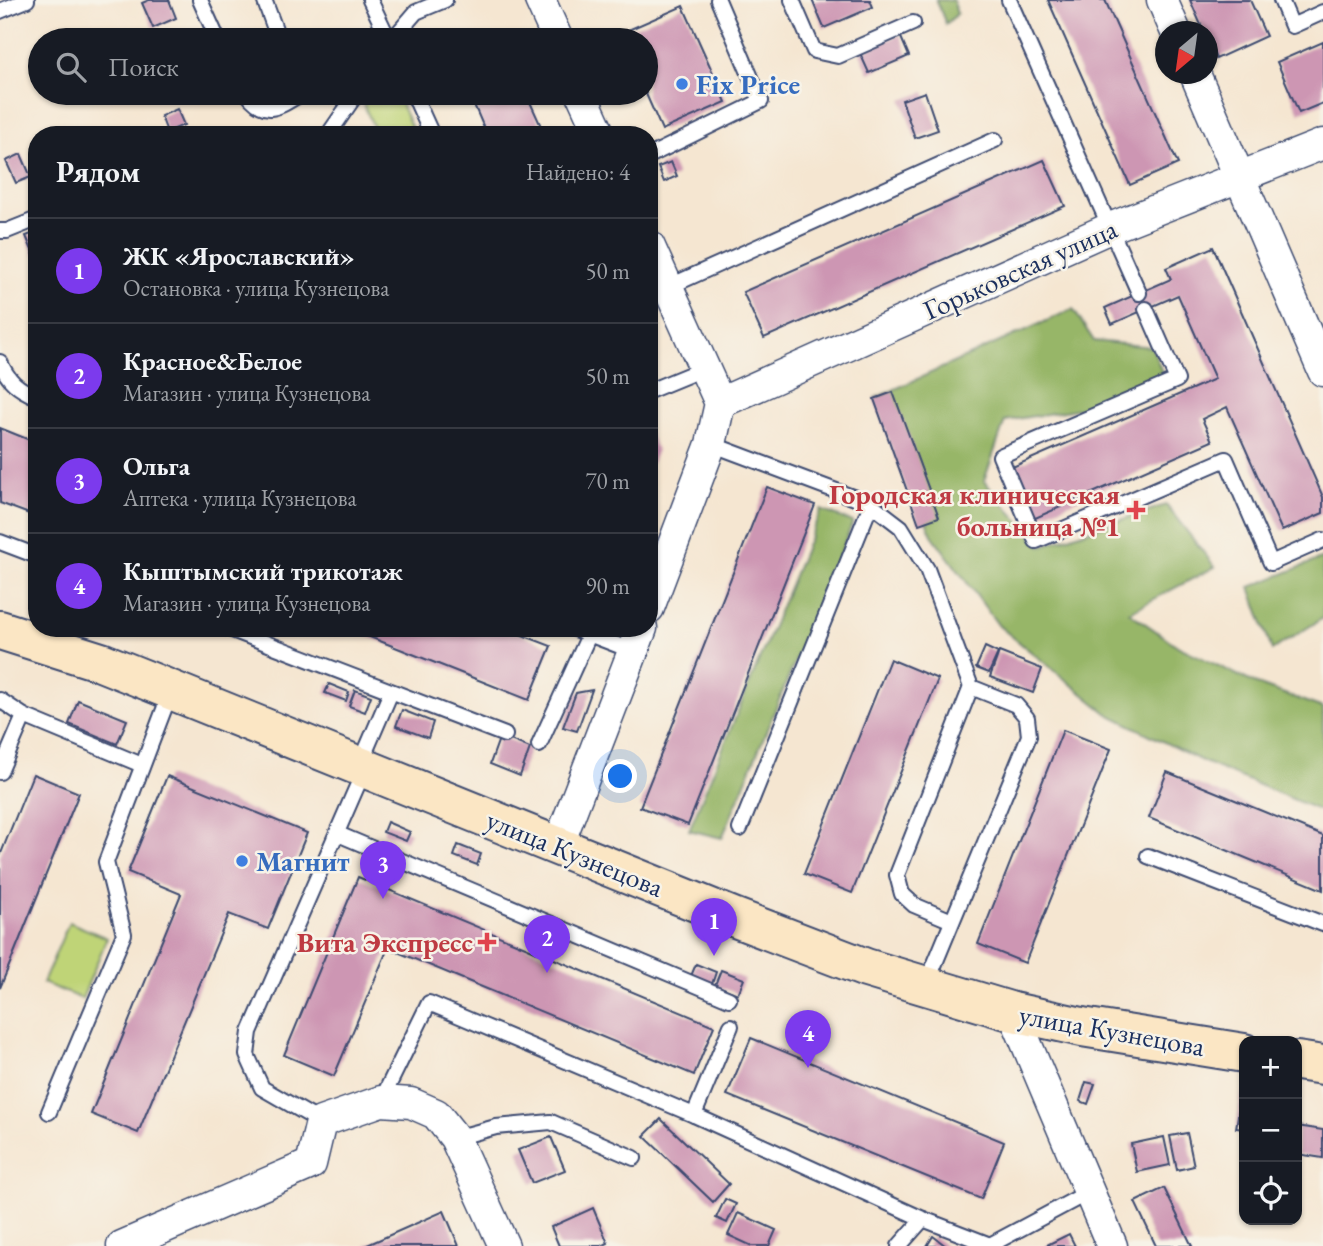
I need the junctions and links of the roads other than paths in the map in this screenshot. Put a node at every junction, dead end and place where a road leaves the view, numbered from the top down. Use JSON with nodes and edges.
{"nodes":[{"id":1,"x":27,"y":0,"type":"edge"},
{"id":2,"x":200,"y":0,"type":"edge"},
{"id":3,"x":370,"y":0,"type":"edge"},
{"id":4,"x":445,"y":0,"type":"edge"},
{"id":5,"x":540,"y":0,"type":"edge"},
{"id":6,"x":718,"y":0,"type":"edge"},
{"id":7,"x":792,"y":0,"type":"edge"},
{"id":8,"x":1009,"y":0,"type":"edge"},
{"id":9,"x":1162,"y":0,"type":"edge"},
{"id":10,"x":1280,"y":0,"type":"edge"},
{"id":11,"x":265,"y":2,"type":"dead end"},
{"id":12,"x":0,"y":11,"type":"edge"},
{"id":13,"x":1323,"y":12,"type":"edge"},
{"id":14,"x":1171,"y":21,"type":"edge"},
{"id":15,"x":912,"y":23,"type":"dead end"},
{"id":16,"x":213,"y":28,"type":"edge"},
{"id":17,"x":275,"y":28,"type":"edge"},
{"id":18,"x":385,"y":28,"type":"edge"},
{"id":19,"x":402,"y":28,"type":"edge"},
{"id":20,"x":553,"y":28,"type":"edge"},
{"id":21,"x":1199,"y":84,"type":"edge"},
{"id":22,"x":259,"y":105,"type":"edge"},
{"id":23,"x":281,"y":105,"type":"edge"},
{"id":24,"x":349,"y":105,"type":"edge"},
{"id":25,"x":418,"y":105,"type":"edge"},
{"id":26,"x":586,"y":105,"type":"edge"},
{"id":27,"x":336,"y":126,"type":"edge"},
{"id":28,"x":428,"y":126,"type":"edge"},
{"id":29,"x":596,"y":126,"type":"edge"},
{"id":30,"x":995,"y":140,"type":"dead end"},
{"id":31,"x":1323,"y":144,"type":"edge"},
{"id":32,"x":658,"y":152,"type":"edge"},
{"id":33,"x":1240,"y":176,"type":"junction"},
{"id":34,"x":28,"y":223,"type":"edge"},
{"id":35,"x":1110,"y":228,"type":"junction"},
{"id":36,"x":0,"y":231,"type":"edge"},
{"id":37,"x":658,"y":265,"type":"edge"},
{"id":38,"x":668,"y":288,"type":"junction"},
{"id":39,"x":1139,"y":293,"type":"dead end"},
{"id":40,"x":1146,"y":309,"type":"dead end"},
{"id":41,"x":0,"y":362,"type":"edge"},
{"id":42,"x":705,"y":368,"type":"junction"},
{"id":43,"x":1323,"y":371,"type":"edge"},
{"id":44,"x":658,"y":387,"type":"edge"},
{"id":45,"x":28,"y":393,"type":"edge"},
{"id":46,"x":720,"y":402,"type":"junction"},
{"id":47,"x":711,"y":444,"type":"junction"},
{"id":48,"x":871,"y":504,"type":"junction"},
{"id":49,"x":1323,"y":540,"type":"edge"},
{"id":50,"x":0,"y":542,"type":"edge"},
{"id":51,"x":28,"y":553,"type":"edge"},
{"id":52,"x":658,"y":584,"type":"edge"},
{"id":53,"x":0,"y":630,"type":"edge"},
{"id":54,"x":28,"y":636,"type":"edge"},
{"id":55,"x":32,"y":637,"type":"edge"},
{"id":56,"x":250,"y":637,"type":"edge"},
{"id":57,"x":584,"y":637,"type":"edge"},
{"id":58,"x":638,"y":640,"type":"edge"},
{"id":59,"x":971,"y":687,"type":"junction"},
{"id":60,"x":171,"y":690,"type":"junction"},
{"id":61,"x":391,"y":692,"type":"junction"},
{"id":62,"x":0,"y":700,"type":"edge"},
{"id":63,"x":24,"y":716,"type":"junction"},
{"id":64,"x":505,"y":735,"type":"dead end"},
{"id":65,"x":539,"y":746,"type":"dead end"},
{"id":66,"x":4,"y":750,"type":"edge"},
{"id":67,"x":142,"y":765,"type":"junction"},
{"id":68,"x":362,"y":766,"type":"junction"},
{"id":69,"x":0,"y":772,"type":"edge"},
{"id":70,"x":740,"y":829,"type":"dead end"},
{"id":71,"x":338,"y":834,"type":"junction"},
{"id":72,"x":558,"y":846,"type":"junction"},
{"id":73,"x":1148,"y":856,"type":"dead end"},
{"id":74,"x":952,"y":921,"type":"junction"},
{"id":75,"x":1323,"y":924,"type":"edge"},
{"id":76,"x":926,"y":986,"type":"junction"},
{"id":77,"x":729,"y":999,"type":"dead end"},
{"id":78,"x":1013,"y":1012,"type":"junction"},
{"id":79,"x":731,"y":1026,"type":"dead end"},
{"id":80,"x":1239,"y":1052,"type":"edge"},
{"id":81,"x":1302,"y":1062,"type":"edge"},
{"id":82,"x":1323,"y":1065,"type":"edge"},
{"id":83,"x":381,"y":1101,"type":"junction"},
{"id":84,"x":48,"y":1112,"type":"dead end"},
{"id":85,"x":694,"y":1115,"type":"junction"},
{"id":86,"x":321,"y":1122,"type":"junction"},
{"id":87,"x":455,"y":1138,"type":"junction"},
{"id":88,"x":634,"y":1158,"type":"dead end"},
{"id":89,"x":1089,"y":1192,"type":"junction"},
{"id":90,"x":923,"y":1219,"type":"junction"},
{"id":91,"x":122,"y":1246,"type":"edge"},
{"id":92,"x":504,"y":1246,"type":"edge"},
{"id":93,"x":899,"y":1246,"type":"edge"},
{"id":94,"x":990,"y":1246,"type":"edge"},
{"id":95,"x":1112,"y":1246,"type":"edge"}],
"edges":[{"from":1,"to":12,"type":"lane"},
{"from":2,"to":16,"type":"lane"},
{"from":3,"to":18,"type":"lane"},
{"from":4,"to":19,"type":"lane"},
{"from":5,"to":20,"type":"street"},
{"from":6,"to":32,"type":"lane"},
{"from":7,"to":15,"type":"lane"},
{"from":8,"to":35,"type":"lane"},
{"from":9,"to":14,"type":"street"},
{"from":10,"to":13,"type":"lane"},
{"from":11,"to":17,"type":"lane"},
{"from":21,"to":33,"type":"street"},
{"from":22,"to":23,"type":"lane"},
{"from":24,"to":27,"type":"lane"},
{"from":25,"to":28,"type":"lane"},
{"from":26,"to":29,"type":"street"},
{"from":30,"to":38,"type":"lane"},
{"from":31,"to":33,"type":"street","name":"Горьковская улица"},
{"from":33,"to":35,"type":"street","name":"Горьковская улица"},
{"from":33,"to":43,"type":"street"},
{"from":34,"to":36,"type":"lane"},
{"from":35,"to":39,"type":"lane"},
{"from":35,"to":46,"type":"street","name":"Горьковская улица"},
{"from":37,"to":38,"type":"street"},
{"from":38,"to":42,"type":"street"},
{"from":40,"to":49,"type":"lane"},
{"from":41,"to":45,"type":"lane"},
{"from":42,"to":44,"type":"lane"},
{"from":42,"to":46,"type":"street"},
{"from":46,"to":47,"type":"street"},
{"from":47,"to":48,"type":"lane"},
{"from":47,"to":52,"type":"street"},
{"from":48,"to":59,"type":"lane"},
{"from":48,"to":70,"type":"lane"},
{"from":50,"to":51,"type":"lane"},
{"from":53,"to":54,"type":"street","name":"улица Кузнецова"},
{"from":55,"to":60,"type":"street","name":"улица Кузнецова"},
{"from":56,"to":61,"type":"lane"},
{"from":57,"to":65,"type":"lane"},
{"from":58,"to":72,"type":"street"},
{"from":59,"to":74,"type":"lane"},
{"from":59,"to":74,"type":"lane"},
{"from":60,"to":67,"type":"lane"},
{"from":60,"to":68,"type":"street","name":"улица Кузнецова"},
{"from":61,"to":64,"type":"lane"},
{"from":61,"to":68,"type":"lane"},
{"from":62,"to":63,"type":"lane"},
{"from":63,"to":66,"type":"lane"},
{"from":63,"to":67,"type":"lane"},
{"from":66,"to":69,"type":"lane"},
{"from":67,"to":84,"type":"lane"},
{"from":68,"to":71,"type":"lane"},
{"from":68,"to":72,"type":"street","name":"улица Кузнецова"},
{"from":71,"to":77,"type":"lane"},
{"from":71,"to":86,"type":"lane"},
{"from":72,"to":76,"type":"street","name":"улица Кузнецова"},
{"from":73,"to":75,"type":"lane"},
{"from":74,"to":76,"type":"lane"},
{"from":76,"to":78,"type":"street","name":"улица Кузнецова"},
{"from":78,"to":80,"type":"street","name":"улица Кузнецова"},
{"from":78,"to":89,"type":"street"},
{"from":79,"to":85,"type":"lane"},
{"from":81,"to":82,"type":"street"},
{"from":83,"to":85,"type":"lane"},
{"from":83,"to":86,"type":"street"},
{"from":83,"to":87,"type":"street"},
{"from":85,"to":90,"type":"lane"},
{"from":86,"to":91,"type":"street"},
{"from":87,"to":88,"type":"lane"},
{"from":87,"to":92,"type":"street"},
{"from":89,"to":94,"type":"lane"},
{"from":89,"to":95,"type":"street"},
{"from":90,"to":93,"type":"lane"},
{"from":90,"to":94,"type":"lane"}]}
